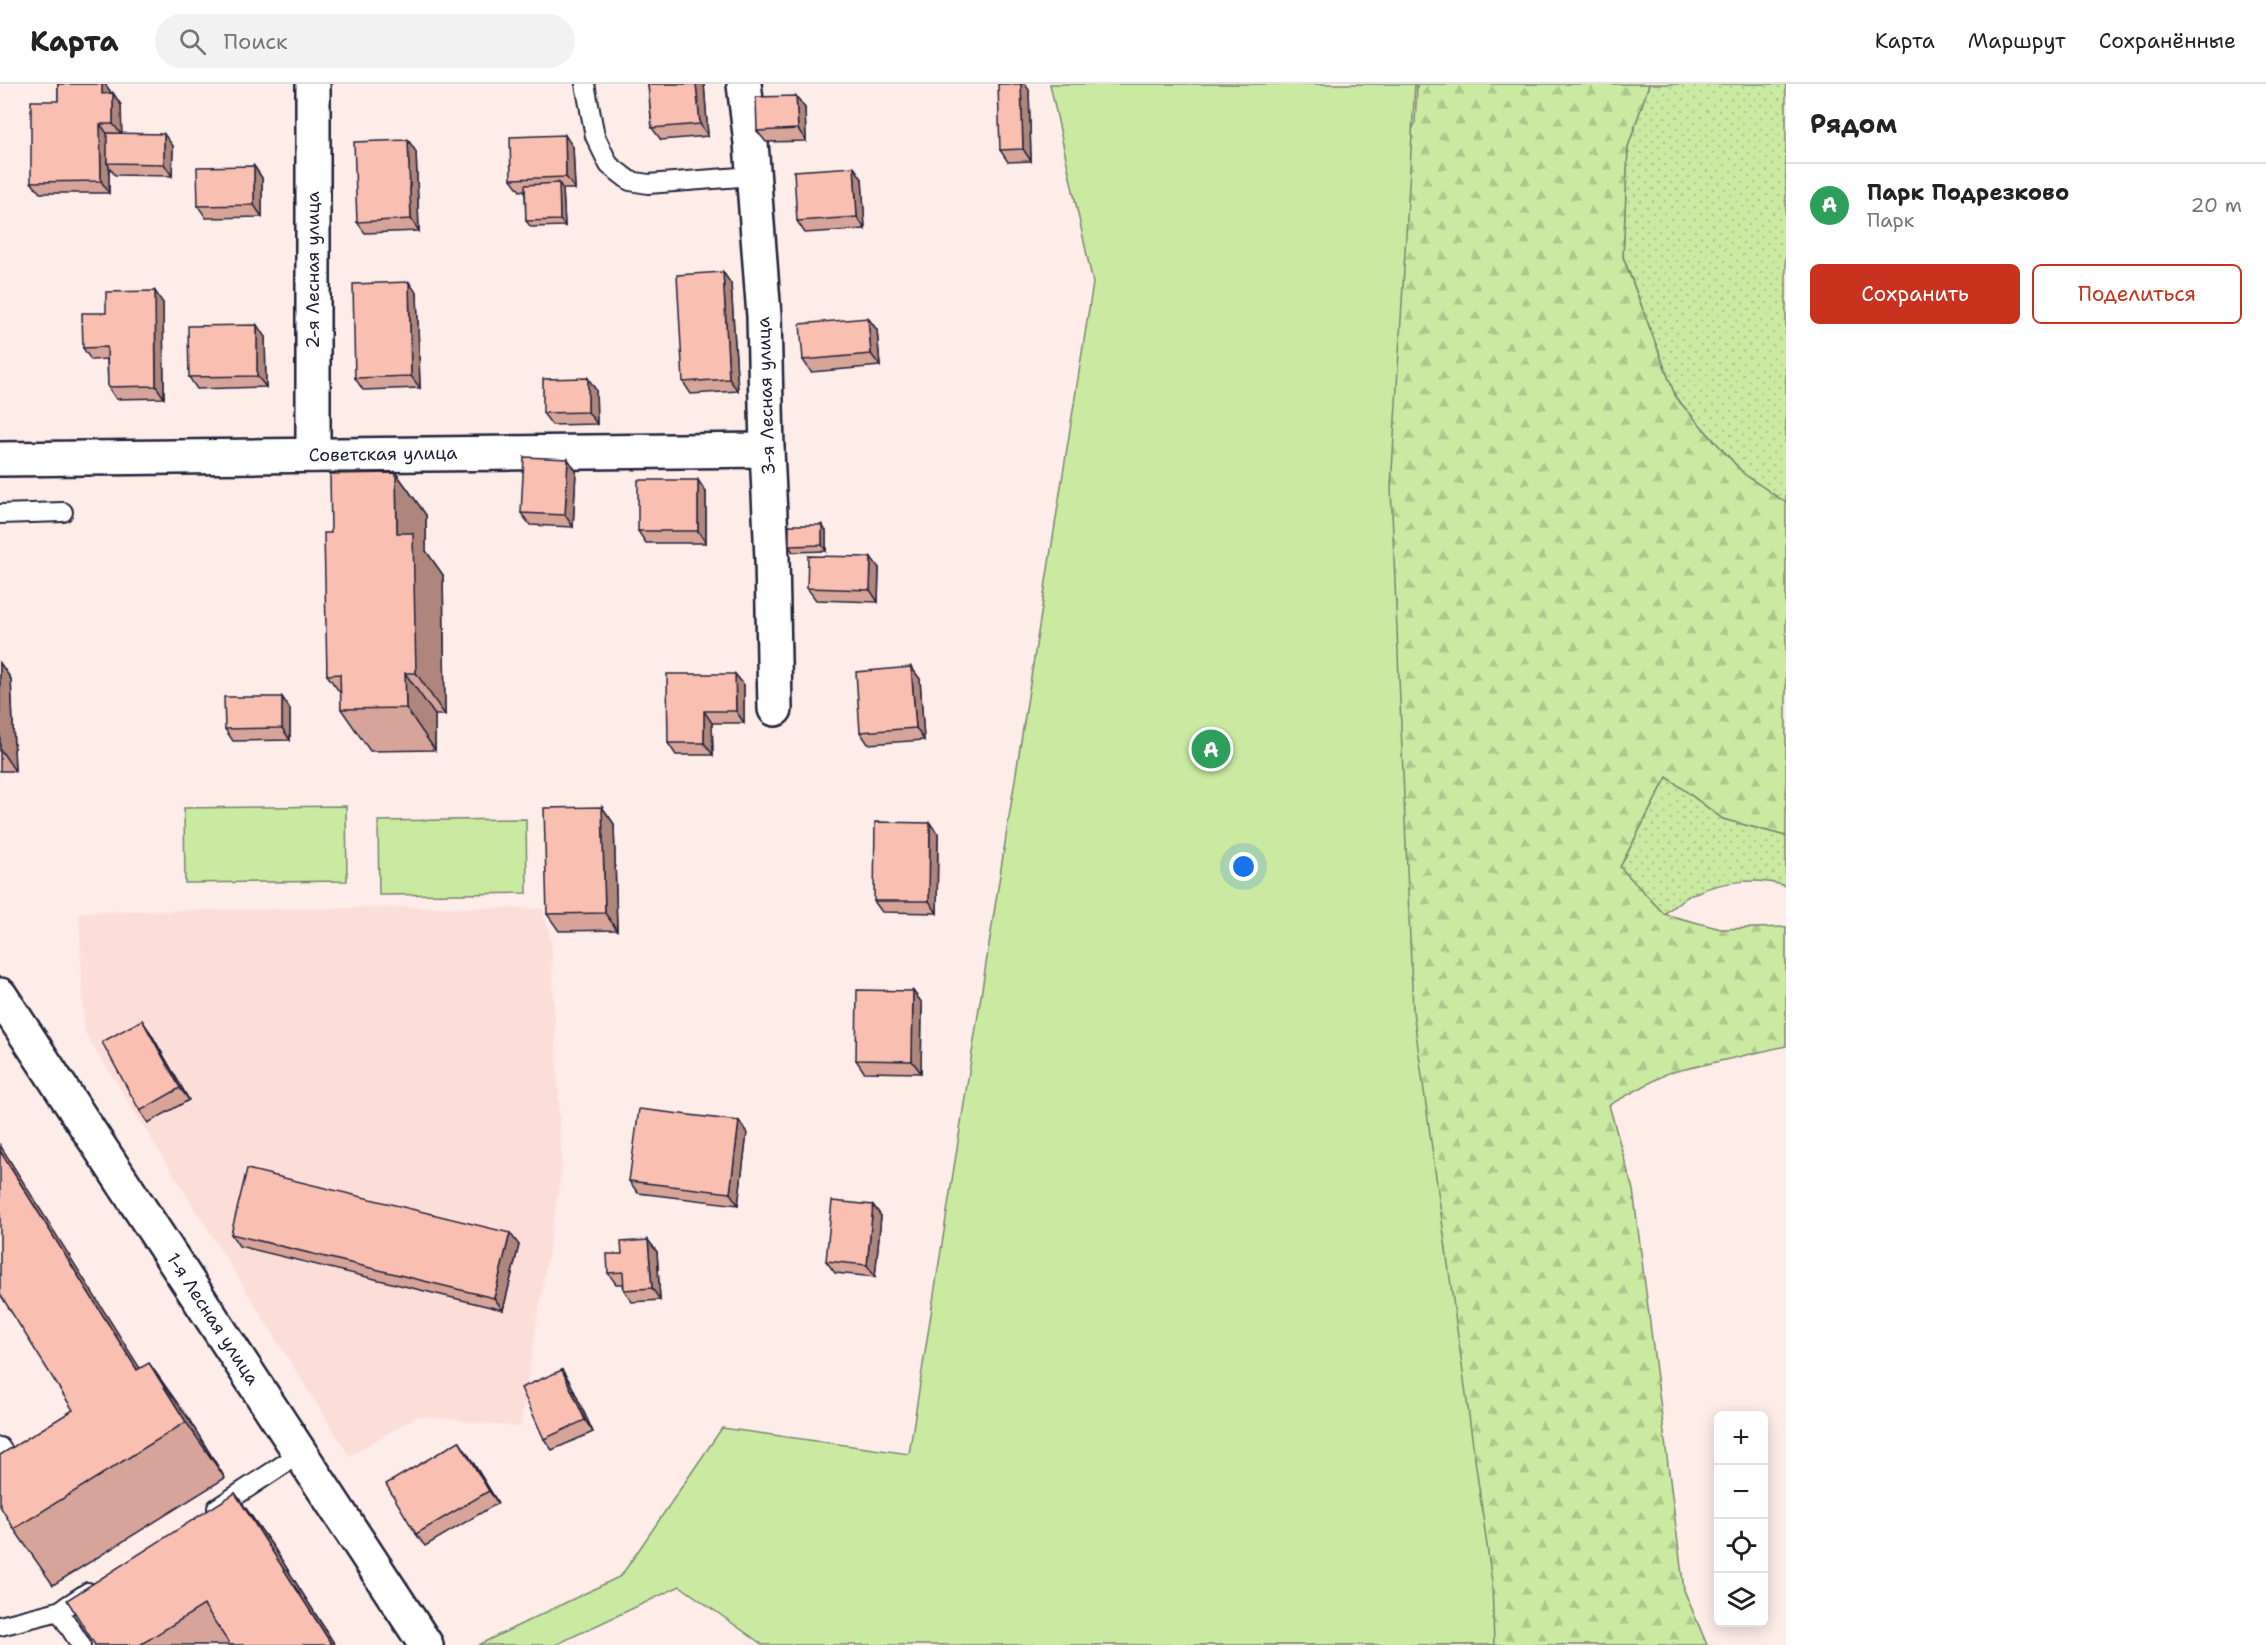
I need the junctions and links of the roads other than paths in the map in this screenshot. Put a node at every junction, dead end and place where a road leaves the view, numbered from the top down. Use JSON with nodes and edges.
{"nodes":[{"id":1,"x":313,"y":84,"type":"edge"},
{"id":2,"x":585,"y":84,"type":"edge"},
{"id":3,"x":744,"y":84,"type":"edge"},
{"id":4,"x":753,"y":176,"type":"junction"},
{"id":5,"x":767,"y":450,"type":"junction"},
{"id":6,"x":313,"y":455,"type":"junction"},
{"id":7,"x":0,"y":459,"type":"edge"},
{"id":8,"x":63,"y":513,"type":"dead end"},
{"id":9,"x":0,"y":514,"type":"edge"},
{"id":10,"x":775,"y":710,"type":"dead end"},
{"id":11,"x":0,"y":994,"type":"edge"},
{"id":12,"x":0,"y":1447,"type":"edge"},
{"id":13,"x":301,"y":1453,"type":"junction"},
{"id":14,"x":0,"y":1472,"type":"edge"},
{"id":15,"x":204,"y":1516,"type":"edge"},
{"id":16,"x":107,"y":1579,"type":"edge"},
{"id":17,"x":58,"y":1611,"type":"junction"},
{"id":18,"x":0,"y":1626,"type":"edge"},
{"id":19,"x":81,"y":1645,"type":"edge"},
{"id":20,"x":426,"y":1645,"type":"edge"}],
"edges":[{"from":1,"to":6,"type":"street","name":"2-я Лесная улица"},
{"from":2,"to":4,"type":"lane"},
{"from":3,"to":4,"type":"street","name":"3-я Лесная улица"},
{"from":4,"to":5,"type":"street","name":"3-я Лесная улица"},
{"from":5,"to":6,"type":"street","name":"Советская улица"},
{"from":5,"to":10,"type":"street","name":"3-я Лесная улица"},
{"from":6,"to":7,"type":"street","name":"Советская улица"},
{"from":8,"to":9,"type":"lane"},
{"from":11,"to":13,"type":"street","name":"1-я Лесная улица"},
{"from":12,"to":14,"type":"lane"},
{"from":13,"to":15,"type":"lane"},
{"from":13,"to":20,"type":"street","name":"1-я Лесная улица"},
{"from":16,"to":17,"type":"lane"},
{"from":17,"to":18,"type":"lane"},
{"from":17,"to":19,"type":"lane"}]}
